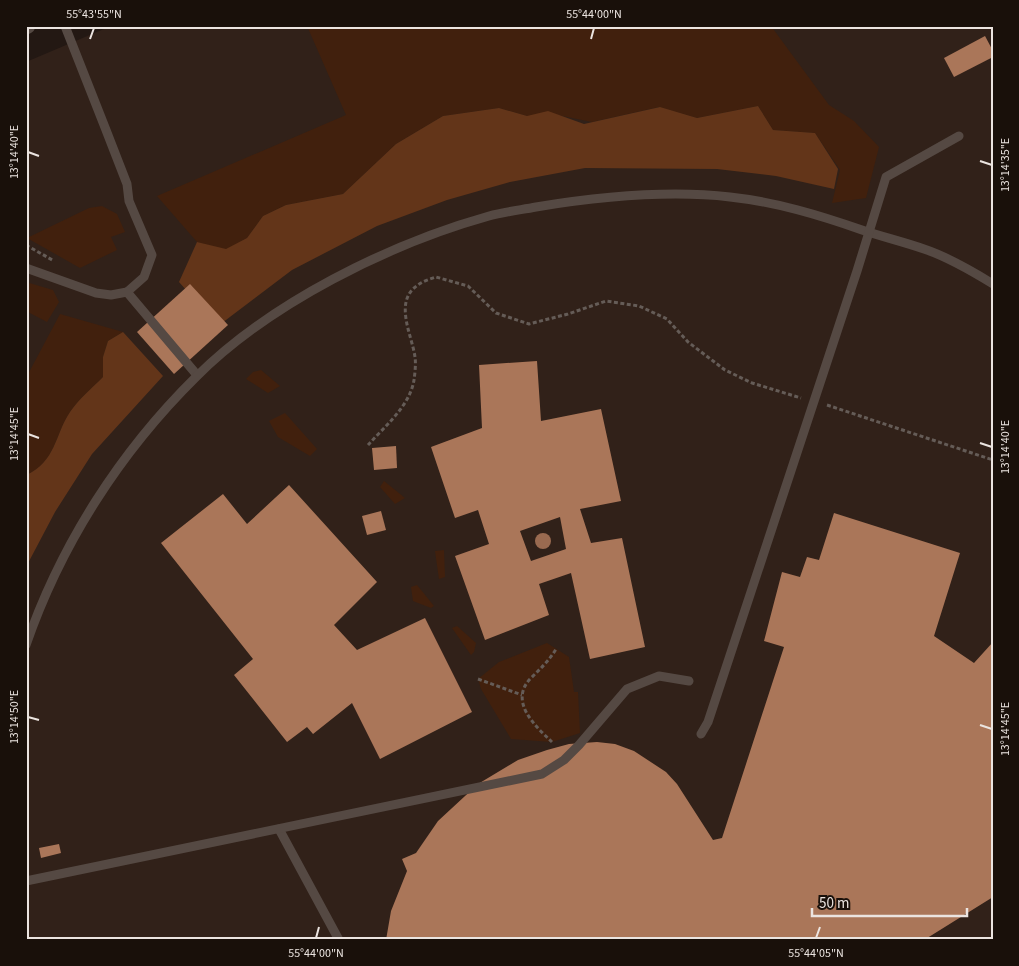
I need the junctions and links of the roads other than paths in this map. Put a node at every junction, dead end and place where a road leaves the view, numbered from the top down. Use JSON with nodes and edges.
{"nodes":[{"id":1,"x":65,"y":26,"type":"edge"},
{"id":2,"x":959,"y":136,"type":"dead end"},
{"id":3,"x":868,"y":232,"type":"junction"},
{"id":4,"x":26,"y":268,"type":"edge"},
{"id":5,"x":993,"y":284,"type":"edge"},
{"id":6,"x":127,"y":292,"type":"junction"},
{"id":7,"x":198,"y":375,"type":"junction"},
{"id":8,"x":26,"y":645,"type":"edge"},
{"id":9,"x":689,"y":681,"type":"dead end"},
{"id":10,"x":701,"y":734,"type":"dead end"},
{"id":11,"x":279,"y":829,"type":"junction"},
{"id":12,"x":26,"y":881,"type":"edge"},
{"id":13,"x":339,"y":940,"type":"edge"}],
"edges":[{"from":1,"to":6,"type":"lane"},
{"from":2,"to":3,"type":"lane"},
{"from":3,"to":5,"type":"lane"},
{"from":3,"to":7,"type":"lane"},
{"from":3,"to":10,"type":"lane"},
{"from":4,"to":6,"type":"lane"},
{"from":6,"to":7,"type":"lane"},
{"from":7,"to":8,"type":"lane"},
{"from":9,"to":11,"type":"lane"},
{"from":11,"to":12,"type":"lane"},
{"from":11,"to":13,"type":"lane"}]}
